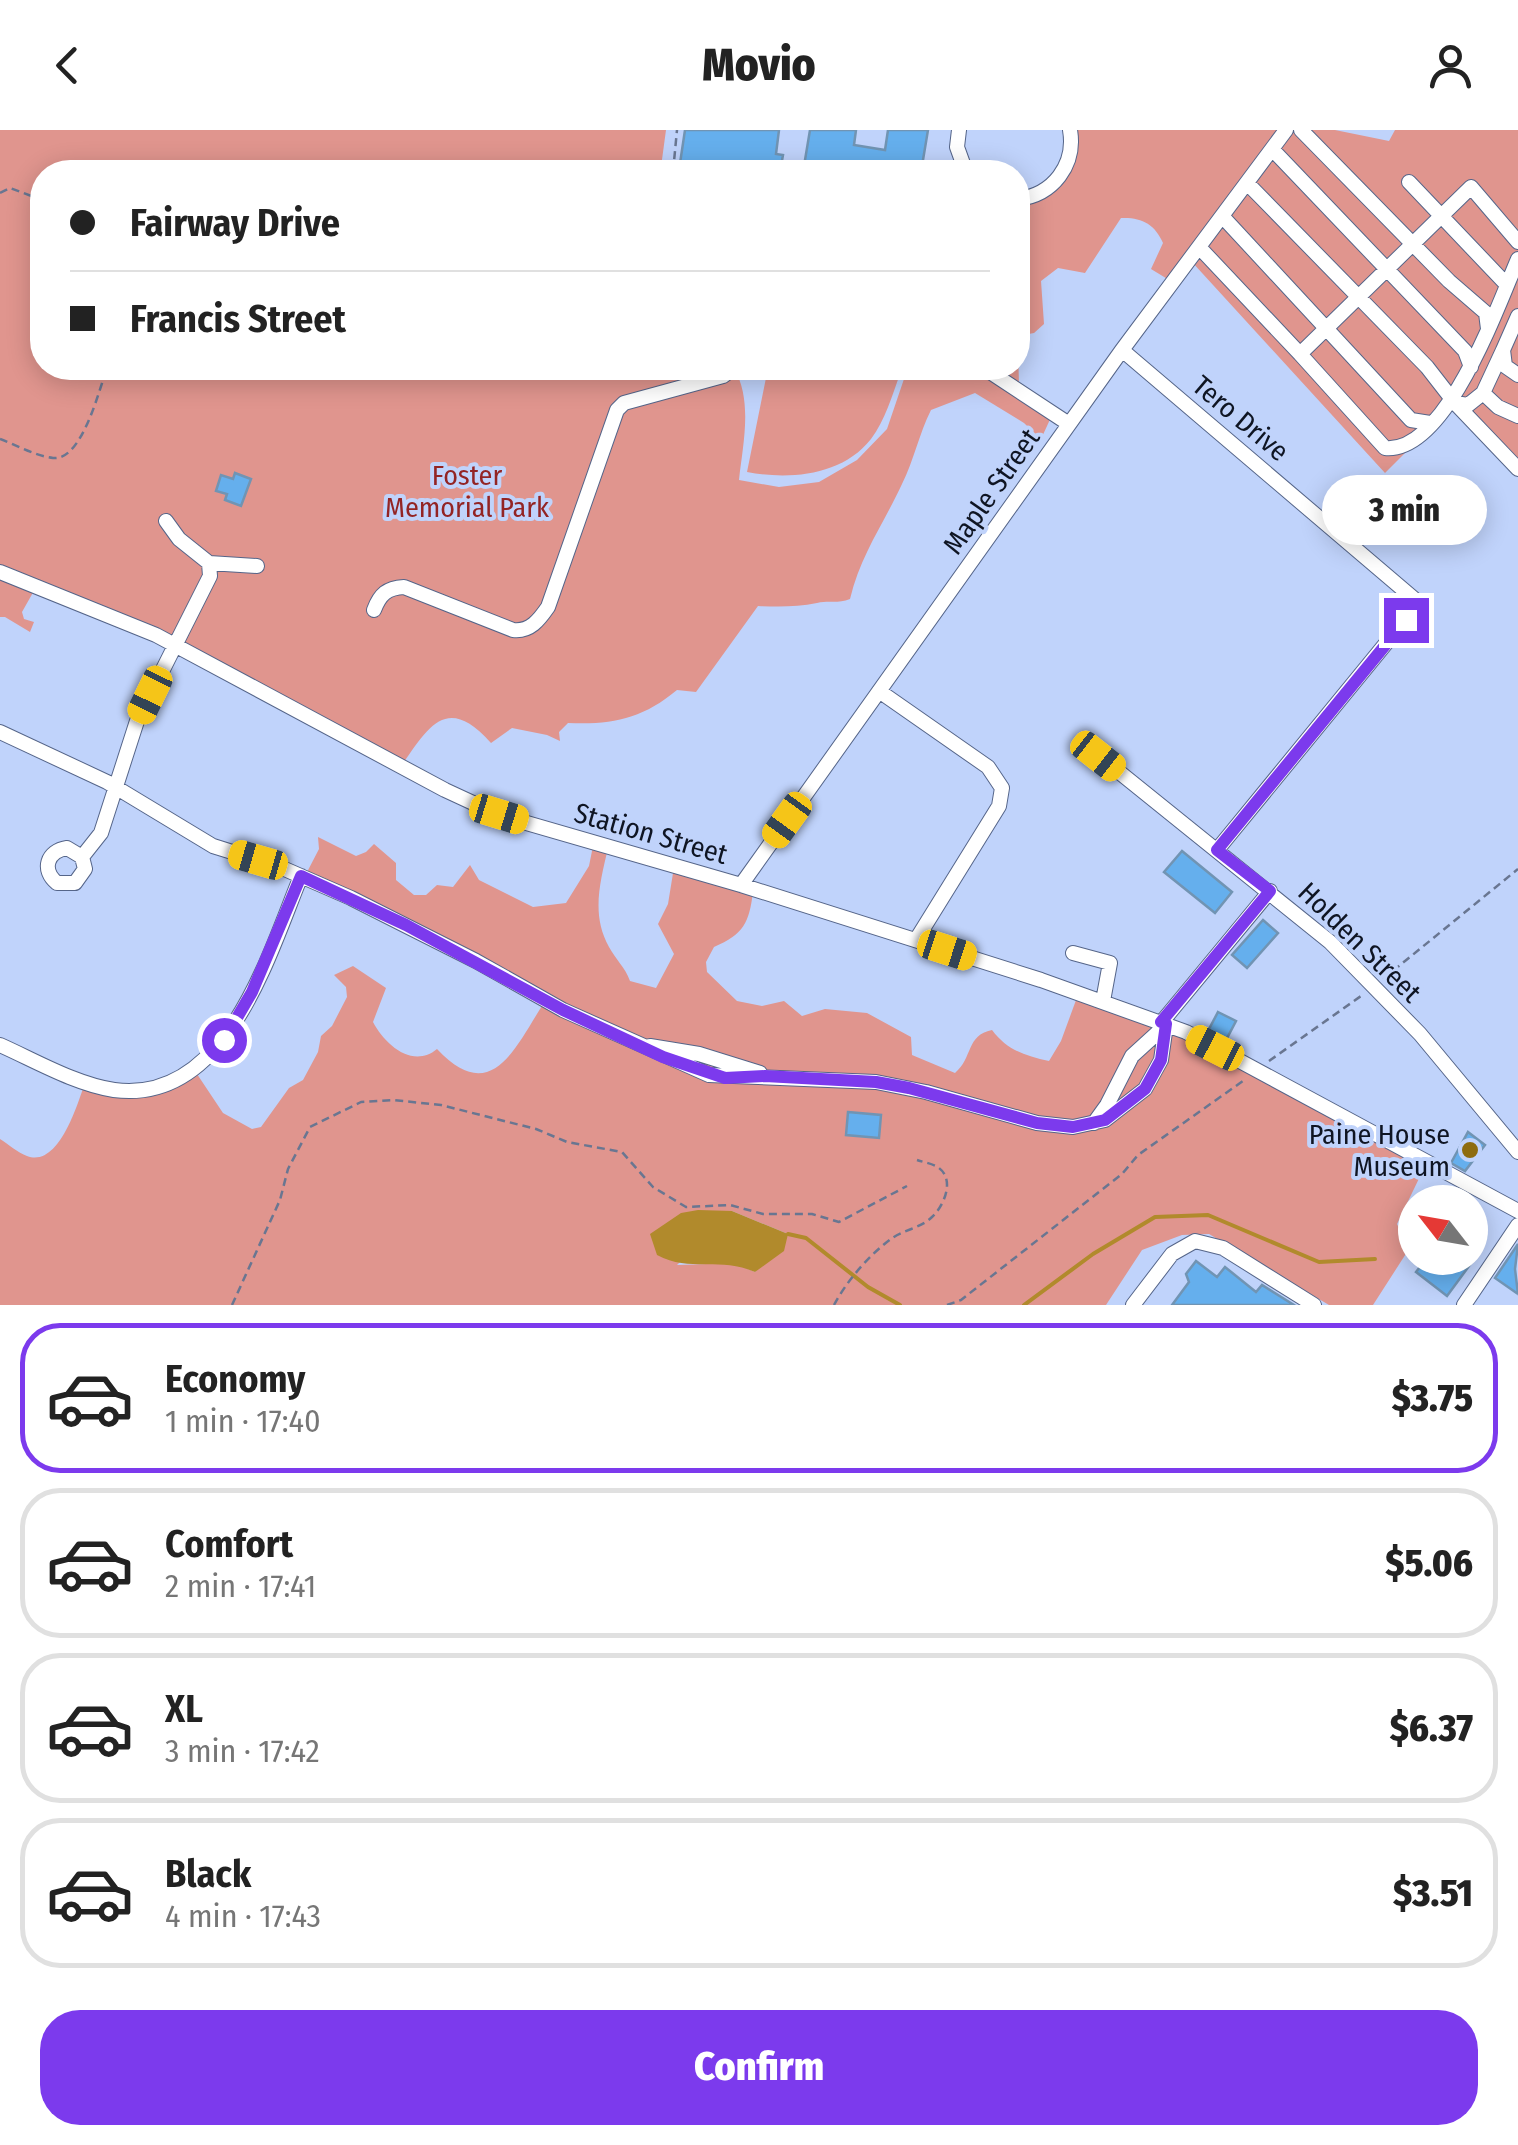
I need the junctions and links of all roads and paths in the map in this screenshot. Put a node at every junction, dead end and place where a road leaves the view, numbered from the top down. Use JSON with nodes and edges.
{"nodes":[{"id":1,"x":677,"y":130,"type":"edge"},
{"id":2,"x":959,"y":130,"type":"edge"},
{"id":3,"x":1070,"y":130,"type":"edge"},
{"id":4,"x":1286,"y":130,"type":"edge"},
{"id":5,"x":1301,"y":130,"type":"edge"},
{"id":6,"x":1272,"y":149,"type":"junction"},
{"id":7,"x":674,"y":160,"type":"edge"},
{"id":8,"x":962,"y":160,"type":"edge"},
{"id":9,"x":1409,"y":182,"type":"dead end"},
{"id":10,"x":1246,"y":183,"type":"junction"},
{"id":11,"x":0,"y":193,"type":"edge"},
{"id":12,"x":1030,"y":195,"type":"edge"},
{"id":13,"x":30,"y":196,"type":"edge"},
{"id":14,"x":1222,"y":216,"type":"junction"},
{"id":15,"x":1441,"y":216,"type":"junction"},
{"id":16,"x":1414,"y":242,"type":"junction"},
{"id":17,"x":1518,"y":242,"type":"edge"},
{"id":18,"x":1198,"y":247,"type":"junction"},
{"id":19,"x":1518,"y":259,"type":"edge"},
{"id":20,"x":1387,"y":268,"type":"junction"},
{"id":21,"x":1507,"y":285,"type":"junction"},
{"id":22,"x":1358,"y":296,"type":"junction"},
{"id":23,"x":1518,"y":316,"type":"edge"},
{"id":24,"x":1326,"y":328,"type":"junction"},
{"id":25,"x":1488,"y":330,"type":"junction"},
{"id":26,"x":1515,"y":333,"type":"edge"},
{"id":27,"x":1122,"y":350,"type":"junction"},
{"id":28,"x":1503,"y":350,"type":"junction"},
{"id":29,"x":1300,"y":354,"type":"junction"},
{"id":30,"x":1471,"y":367,"type":"junction"},
{"id":31,"x":1518,"y":376,"type":"edge"},
{"id":32,"x":103,"y":380,"type":"edge"},
{"id":33,"x":708,"y":380,"type":"edge"},
{"id":34,"x":1002,"y":380,"type":"edge"},
{"id":35,"x":1483,"y":393,"type":"junction"},
{"id":36,"x":1451,"y":395,"type":"junction"},
{"id":37,"x":1518,"y":416,"type":"edge"},
{"id":38,"x":1430,"y":423,"type":"junction"},
{"id":39,"x":1069,"y":424,"type":"junction"},
{"id":40,"x":0,"y":438,"type":"edge"},
{"id":41,"x":1518,"y":469,"type":"edge"},
{"id":42,"x":166,"y":521,"type":"dead end"},
{"id":43,"x":209,"y":563,"type":"junction"},
{"id":44,"x":257,"y":566,"type":"dead end"},
{"id":45,"x":0,"y":572,"type":"edge"},
{"id":46,"x":374,"y":610,"type":"dead end"},
{"id":47,"x":176,"y":646,"type":"junction"},
{"id":48,"x":879,"y":691,"type":"junction"},
{"id":49,"x":0,"y":732,"type":"edge"},
{"id":50,"x":1098,"y":756,"type":"dead end"},
{"id":51,"x":116,"y":787,"type":"junction"},
{"id":52,"x":1217,"y":850,"type":"junction"},
{"id":53,"x":82,"y":857,"type":"dead end"},
{"id":54,"x":1518,"y":869,"type":"edge"},
{"id":55,"x":301,"y":876,"type":"junction"},
{"id":56,"x":741,"y":885,"type":"junction"},
{"id":57,"x":1270,"y":891,"type":"junction"},
{"id":58,"x":916,"y":940,"type":"junction"},
{"id":59,"x":1072,"y":953,"type":"dead end"},
{"id":60,"x":1374,"y":988,"type":"junction"},
{"id":61,"x":1103,"y":1001,"type":"junction"},
{"id":62,"x":1164,"y":1024,"type":"junction"},
{"id":63,"x":0,"y":1045,"type":"edge"},
{"id":64,"x":1256,"y":1070,"type":"junction"},
{"id":65,"x":1093,"y":1124,"type":"junction"},
{"id":66,"x":1518,"y":1152,"type":"edge"},
{"id":67,"x":917,"y":1160,"type":"dead end"},
{"id":68,"x":907,"y":1186,"type":"dead end"},
{"id":69,"x":1518,"y":1211,"type":"edge"},
{"id":70,"x":1518,"y":1224,"type":"edge"},
{"id":71,"x":232,"y":1305,"type":"edge"},
{"id":72,"x":834,"y":1305,"type":"edge"},
{"id":73,"x":947,"y":1305,"type":"edge"},
{"id":74,"x":1133,"y":1305,"type":"edge"},
{"id":75,"x":1314,"y":1305,"type":"edge"},
{"id":76,"x":1464,"y":1305,"type":"edge"}],
"edges":[{"from":1,"to":7,"type":"path"},
{"from":2,"to":8,"type":"street"},
{"from":3,"to":12,"type":"street"},
{"from":4,"to":6,"type":"street","name":"Maple Street"},
{"from":5,"to":16,"type":"street"},
{"from":6,"to":10,"type":"street","name":"Maple Street"},
{"from":6,"to":20,"type":"street"},
{"from":9,"to":15,"type":"street"},
{"from":10,"to":14,"type":"street","name":"Maple Street"},
{"from":10,"to":22,"type":"street"},
{"from":11,"to":13,"type":"path"},
{"from":14,"to":18,"type":"street","name":"Maple Street"},
{"from":14,"to":24,"type":"street"},
{"from":15,"to":16,"type":"street"},
{"from":15,"to":17,"type":"street"},
{"from":15,"to":21,"type":"street"},
{"from":16,"to":20,"type":"street"},
{"from":16,"to":25,"type":"street"},
{"from":18,"to":27,"type":"street","name":"Maple Street"},
{"from":18,"to":29,"type":"street"},
{"from":19,"to":21,"type":"street"},
{"from":20,"to":22,"type":"street"},
{"from":20,"to":30,"type":"street"},
{"from":21,"to":25,"type":"street"},
{"from":22,"to":24,"type":"street"},
{"from":22,"to":36,"type":"street"},
{"from":23,"to":26,"type":"street"},
{"from":24,"to":29,"type":"street"},
{"from":24,"to":38,"type":"street"},
{"from":25,"to":30,"type":"street"},
{"from":26,"to":28,"type":"street"},
{"from":27,"to":39,"type":"street","name":"Maple Street"},
{"from":27,"to":52,"type":"street","name":"Tero Drive"},
{"from":28,"to":31,"type":"street"},
{"from":28,"to":35,"type":"street"},
{"from":29,"to":38,"type":"street"},
{"from":30,"to":36,"type":"street"},
{"from":32,"to":40,"type":"path"},
{"from":33,"to":46,"type":"street"},
{"from":34,"to":39,"type":"street"},
{"from":35,"to":36,"type":"street"},
{"from":35,"to":37,"type":"street"},
{"from":36,"to":38,"type":"street"},
{"from":36,"to":41,"type":"street"},
{"from":39,"to":48,"type":"street","name":"Maple Street"},
{"from":42,"to":43,"type":"street"},
{"from":43,"to":44,"type":"street"},
{"from":43,"to":47,"type":"street"},
{"from":45,"to":47,"type":"street","name":"Station Street"},
{"from":47,"to":51,"type":"street"},
{"from":47,"to":56,"type":"street","name":"Station Street"},
{"from":48,"to":56,"type":"street","name":"Maple Street"},
{"from":48,"to":58,"type":"street"},
{"from":49,"to":51,"type":"street"},
{"from":50,"to":52,"type":"street","name":"Holden Street"},
{"from":51,"to":53,"type":"street"},
{"from":51,"to":55,"type":"street"},
{"from":52,"to":57,"type":"street","name":"Holden Street"},
{"from":54,"to":60,"type":"path"},
{"from":55,"to":63,"type":"street"},
{"from":55,"to":65,"type":"street"},
{"from":56,"to":58,"type":"street","name":"Station Street"},
{"from":57,"to":60,"type":"street","name":"Holden Street"},
{"from":57,"to":62,"type":"street"},
{"from":58,"to":61,"type":"street","name":"Station Street"},
{"from":59,"to":61,"type":"street"},
{"from":60,"to":64,"type":"path"},
{"from":60,"to":66,"type":"street","name":"Holden Street"},
{"from":61,"to":62,"type":"street","name":"Station Street"},
{"from":62,"to":64,"type":"street","name":"Station Street"},
{"from":62,"to":65,"type":"street"},
{"from":62,"to":65,"type":"street"},
{"from":64,"to":69,"type":"street","name":"Station Street"},
{"from":64,"to":73,"type":"path"},
{"from":67,"to":72,"type":"path"},
{"from":68,"to":71,"type":"path"},
{"from":70,"to":76,"type":"street"},
{"from":74,"to":75,"type":"street"}]}
